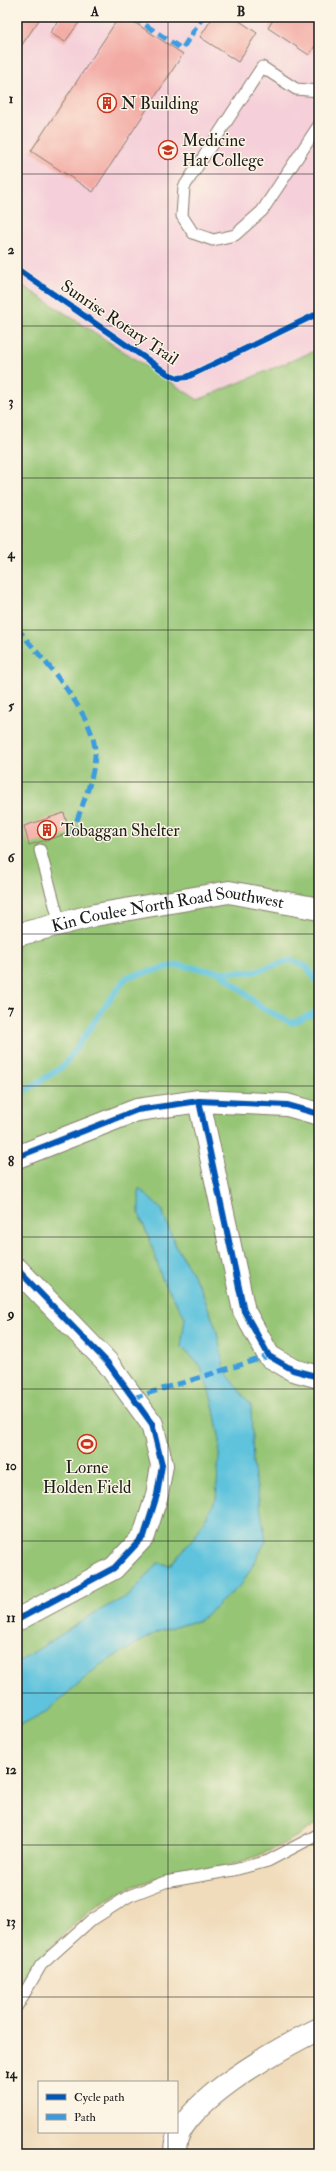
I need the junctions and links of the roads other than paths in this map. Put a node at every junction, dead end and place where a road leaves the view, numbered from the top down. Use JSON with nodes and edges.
{"nodes":[{"id":1,"x":319,"y":91,"type":"edge"},
{"id":2,"x":319,"y":125,"type":"edge"},
{"id":3,"x":40,"y":850,"type":"dead end"},
{"id":4,"x":319,"y":909,"type":"edge"},
{"id":5,"x":60,"y":924,"type":"junction"},
{"id":6,"x":17,"y":935,"type":"edge"},
{"id":7,"x":199,"y":1101,"type":"junction"},
{"id":8,"x":319,"y":1114,"type":"edge"},
{"id":9,"x":17,"y":1157,"type":"edge"},
{"id":10,"x":17,"y":1269,"type":"edge"},
{"id":11,"x":319,"y":1377,"type":"edge"},
{"id":12,"x":17,"y":1620,"type":"edge"},
{"id":13,"x":319,"y":1834,"type":"edge"},
{"id":14,"x":17,"y":2006,"type":"edge"},
{"id":15,"x":319,"y":2029,"type":"edge"},
{"id":16,"x":176,"y":2154,"type":"edge"}],
"edges":[{"from":1,"to":2,"type":"lane"},
{"from":3,"to":5,"type":"lane"},
{"from":4,"to":5,"type":"street","name":"Kin Coulee North Road Southwest"},
{"from":5,"to":6,"type":"street","name":"Kin Coulee North Road Southwest"},
{"from":7,"to":8,"type":"street"},
{"from":7,"to":9,"type":"street"},
{"from":7,"to":11,"type":"street"},
{"from":10,"to":12,"type":"street"},
{"from":13,"to":14,"type":"lane"},
{"from":15,"to":16,"type":"street"}]}
